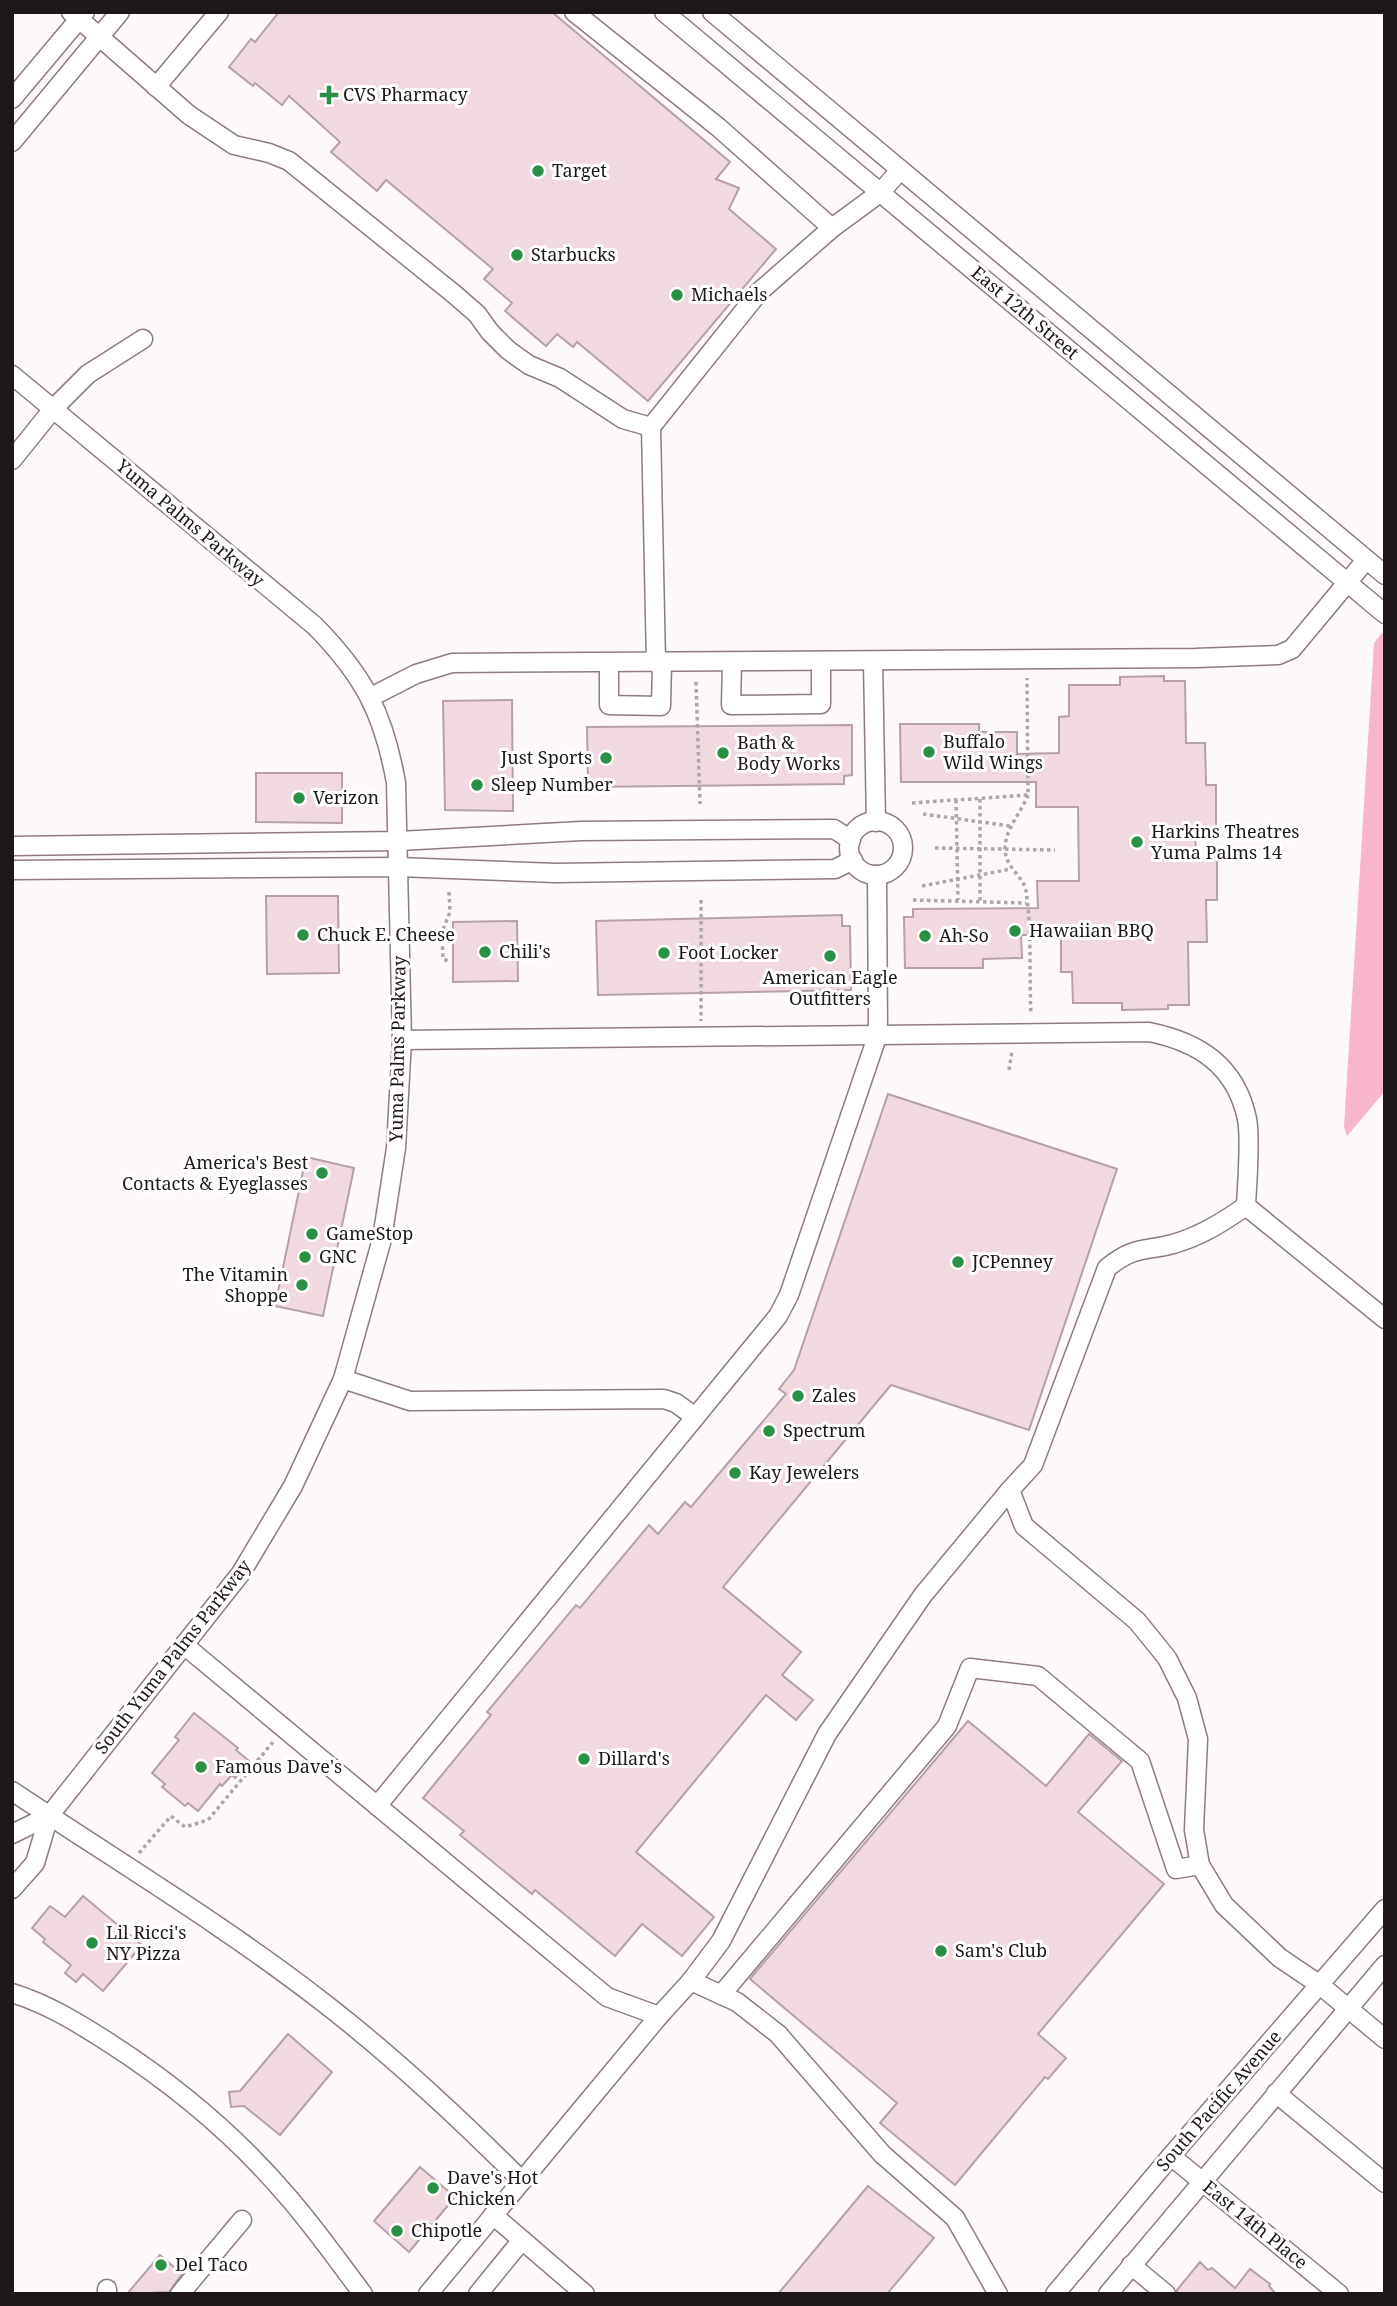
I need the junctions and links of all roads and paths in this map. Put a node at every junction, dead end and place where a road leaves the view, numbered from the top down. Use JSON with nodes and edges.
{"nodes":[{"id":1,"x":120,"y":12,"type":"edge"},
{"id":2,"x":219,"y":12,"type":"edge"},
{"id":3,"x":574,"y":12,"type":"edge"},
{"id":4,"x":664,"y":12,"type":"edge"},
{"id":5,"x":712,"y":12,"type":"edge"},
{"id":6,"x":79,"y":15,"type":"edge"},
{"id":7,"x":100,"y":37,"type":"junction"},
{"id":8,"x":156,"y":87,"type":"junction"},
{"id":9,"x":12,"y":99,"type":"edge"},
{"id":10,"x":12,"y":142,"type":"edge"},
{"id":11,"x":900,"y":170,"type":"junction"},
{"id":12,"x":881,"y":192,"type":"junction"},
{"id":13,"x":832,"y":228,"type":"junction"},
{"id":14,"x":144,"y":339,"type":"dead end"},
{"id":15,"x":12,"y":375,"type":"edge"},
{"id":16,"x":53,"y":409,"type":"junction"},
{"id":17,"x":651,"y":427,"type":"junction"},
{"id":18,"x":12,"y":460,"type":"edge"},
{"id":19,"x":1366,"y":559,"type":"junction"},
{"id":20,"x":1385,"y":575,"type":"edge"},
{"id":21,"x":1347,"y":582,"type":"junction"},
{"id":22,"x":1385,"y":614,"type":"edge"},
{"id":23,"x":821,"y":661,"type":"junction"},
{"id":24,"x":873,"y":661,"type":"junction"},
{"id":25,"x":732,"y":662,"type":"junction"},
{"id":26,"x":610,"y":663,"type":"junction"},
{"id":27,"x":659,"y":663,"type":"junction"},
{"id":28,"x":1027,"y":678,"type":"dead end"},
{"id":29,"x":696,"y":682,"type":"dead end"},
{"id":30,"x":371,"y":697,"type":"junction"},
{"id":31,"x":1028,"y":795,"type":"junction"},
{"id":32,"x":980,"y":799,"type":"junction"},
{"id":33,"x":956,"y":800,"type":"junction"},
{"id":34,"x":912,"y":803,"type":"dead end"},
{"id":35,"x":700,"y":804,"type":"dead end"},
{"id":36,"x":923,"y":814,"type":"dead end"},
{"id":37,"x":956,"y":819,"type":"junction"},
{"id":38,"x":876,"y":822,"type":"junction"},
{"id":39,"x":980,"y":822,"type":"junction"},
{"id":40,"x":1010,"y":826,"type":"junction"},
{"id":41,"x":851,"y":840,"type":"junction"},
{"id":42,"x":399,"y":841,"type":"junction"},
{"id":43,"x":12,"y":846,"type":"edge"},
{"id":44,"x":935,"y":848,"type":"dead end"},
{"id":45,"x":957,"y":849,"type":"junction"},
{"id":46,"x":980,"y":849,"type":"junction"},
{"id":47,"x":1005,"y":849,"type":"junction"},
{"id":48,"x":1055,"y":850,"type":"dead end"},
{"id":49,"x":853,"y":860,"type":"junction"},
{"id":50,"x":398,"y":867,"type":"junction"},
{"id":51,"x":1011,"y":869,"type":"junction"},
{"id":52,"x":12,"y":870,"type":"edge"},
{"id":53,"x":877,"y":875,"type":"junction"},
{"id":54,"x":980,"y":875,"type":"junction"},
{"id":55,"x":958,"y":879,"type":"junction"},
{"id":56,"x":922,"y":886,"type":"dead end"},
{"id":57,"x":449,"y":892,"type":"dead end"},
{"id":58,"x":701,"y":900,"type":"dead end"},
{"id":59,"x":913,"y":900,"type":"dead end"},
{"id":60,"x":958,"y":901,"type":"junction"},
{"id":61,"x":980,"y":901,"type":"junction"},
{"id":62,"x":1027,"y":903,"type":"junction"},
{"id":63,"x":451,"y":962,"type":"dead end"},
{"id":64,"x":1031,"y":1023,"type":"dead end"},
{"id":65,"x":701,"y":1025,"type":"dead end"},
{"id":66,"x":878,"y":1034,"type":"junction"},
{"id":67,"x":402,"y":1040,"type":"junction"},
{"id":68,"x":1012,"y":1049,"type":"dead end"},
{"id":69,"x":1009,"y":1070,"type":"dead end"},
{"id":70,"x":1246,"y":1206,"type":"junction"},
{"id":71,"x":1385,"y":1320,"type":"edge"},
{"id":72,"x":343,"y":1379,"type":"junction"},
{"id":73,"x":695,"y":1417,"type":"junction"},
{"id":74,"x":1010,"y":1490,"type":"junction"},
{"id":75,"x":184,"y":1645,"type":"junction"},
{"id":76,"x":275,"y":1741,"type":"dead end"},
{"id":77,"x":12,"y":1791,"type":"edge"},
{"id":78,"x":377,"y":1806,"type":"junction"},
{"id":79,"x":49,"y":1815,"type":"junction"},
{"id":80,"x":12,"y":1834,"type":"edge"},
{"id":81,"x":138,"y":1854,"type":"dead end"},
{"id":82,"x":1200,"y":1865,"type":"junction"},
{"id":83,"x":12,"y":1889,"type":"edge"},
{"id":84,"x":1385,"y":1909,"type":"edge"},
{"id":85,"x":1385,"y":1965,"type":"edge"},
{"id":86,"x":691,"y":1981,"type":"junction"},
{"id":87,"x":1320,"y":1985,"type":"junction"},
{"id":88,"x":12,"y":1993,"type":"edge"},
{"id":89,"x":721,"y":1995,"type":"junction"},
{"id":90,"x":1348,"y":2009,"type":"junction"},
{"id":91,"x":659,"y":2016,"type":"junction"},
{"id":92,"x":1385,"y":2039,"type":"edge"},
{"id":93,"x":1276,"y":2093,"type":"junction"},
{"id":94,"x":1171,"y":2155,"type":"junction"},
{"id":95,"x":1202,"y":2180,"type":"junction"},
{"id":96,"x":522,"y":2181,"type":"junction"},
{"id":97,"x":1385,"y":2183,"type":"edge"},
{"id":98,"x":493,"y":2215,"type":"junction"},
{"id":99,"x":242,"y":2220,"type":"dead end"},
{"id":100,"x":522,"y":2240,"type":"junction"},
{"id":101,"x":1131,"y":2265,"type":"junction"},
{"id":102,"x":180,"y":2294,"type":"edge"},
{"id":103,"x":363,"y":2294,"type":"edge"},
{"id":104,"x":428,"y":2294,"type":"edge"},
{"id":105,"x":478,"y":2294,"type":"edge"},
{"id":106,"x":585,"y":2294,"type":"edge"},
{"id":107,"x":998,"y":2294,"type":"edge"},
{"id":108,"x":1055,"y":2294,"type":"edge"},
{"id":109,"x":1108,"y":2294,"type":"edge"},
{"id":110,"x":1166,"y":2294,"type":"edge"},
{"id":111,"x":1339,"y":2294,"type":"edge"}],
"edges":[{"from":1,"to":7,"type":"street"},
{"from":2,"to":8,"type":"street"},
{"from":3,"to":13,"type":"street"},
{"from":4,"to":12,"type":"street","name":"East 12th Street"},
{"from":5,"to":11,"type":"street","name":"East 12th Street"},
{"from":6,"to":7,"type":"street"},
{"from":6,"to":9,"type":"street"},
{"from":7,"to":8,"type":"street"},
{"from":7,"to":10,"type":"street"},
{"from":8,"to":17,"type":"street"},
{"from":11,"to":12,"type":"street"},
{"from":11,"to":19,"type":"street","name":"East 12th Street"},
{"from":12,"to":13,"type":"street"},
{"from":12,"to":21,"type":"street","name":"East 12th Street"},
{"from":13,"to":17,"type":"street"},
{"from":14,"to":16,"type":"street"},
{"from":15,"to":16,"type":"street","name":"Yuma Palms Parkway"},
{"from":16,"to":18,"type":"street"},
{"from":16,"to":30,"type":"street","name":"Yuma Palms Parkway"},
{"from":17,"to":27,"type":"street"},
{"from":19,"to":20,"type":"street","name":"East 12th Street"},
{"from":19,"to":21,"type":"street"},
{"from":21,"to":22,"type":"street","name":"East 12th Street"},
{"from":21,"to":24,"type":"street"},
{"from":23,"to":24,"type":"street"},
{"from":23,"to":25,"type":"street"},
{"from":23,"to":25,"type":"street"},
{"from":24,"to":38,"type":"street"},
{"from":25,"to":27,"type":"street"},
{"from":26,"to":27,"type":"street"},
{"from":26,"to":27,"type":"street"},
{"from":26,"to":30,"type":"street"},
{"from":28,"to":31,"type":"path"},
{"from":29,"to":35,"type":"path"},
{"from":30,"to":42,"type":"street","name":"Yuma Palms Parkway"},
{"from":31,"to":32,"type":"path"},
{"from":31,"to":40,"type":"path"},
{"from":32,"to":33,"type":"path"},
{"from":32,"to":39,"type":"path"},
{"from":33,"to":34,"type":"path"},
{"from":33,"to":37,"type":"path"},
{"from":36,"to":37,"type":"path"},
{"from":37,"to":39,"type":"path"},
{"from":37,"to":45,"type":"path"},
{"from":38,"to":41,"type":"street"},
{"from":38,"to":53,"type":"street"},
{"from":39,"to":40,"type":"path"},
{"from":39,"to":46,"type":"path"},
{"from":40,"to":47,"type":"path"},
{"from":41,"to":42,"type":"street"},
{"from":41,"to":49,"type":"street"},
{"from":42,"to":43,"type":"street"},
{"from":42,"to":50,"type":"street","name":"Yuma Palms Parkway"},
{"from":44,"to":45,"type":"path"},
{"from":45,"to":46,"type":"path"},
{"from":45,"to":55,"type":"path"},
{"from":46,"to":47,"type":"path"},
{"from":46,"to":54,"type":"path"},
{"from":47,"to":48,"type":"path"},
{"from":47,"to":51,"type":"path"},
{"from":49,"to":50,"type":"street"},
{"from":49,"to":53,"type":"street"},
{"from":50,"to":52,"type":"street"},
{"from":50,"to":67,"type":"street","name":"Yuma Palms Parkway"},
{"from":51,"to":54,"type":"path"},
{"from":51,"to":62,"type":"path"},
{"from":53,"to":66,"type":"street"},
{"from":54,"to":55,"type":"path"},
{"from":54,"to":61,"type":"path"},
{"from":55,"to":56,"type":"path"},
{"from":55,"to":60,"type":"path"},
{"from":57,"to":63,"type":"path"},
{"from":58,"to":65,"type":"path"},
{"from":59,"to":60,"type":"path"},
{"from":60,"to":61,"type":"path"},
{"from":61,"to":62,"type":"path"},
{"from":62,"to":64,"type":"path"},
{"from":66,"to":67,"type":"street"},
{"from":66,"to":70,"type":"street"},
{"from":66,"to":73,"type":"street"},
{"from":67,"to":72,"type":"street","name":"Yuma Palms Parkway"},
{"from":68,"to":69,"type":"path"},
{"from":70,"to":71,"type":"street"},
{"from":70,"to":74,"type":"street"},
{"from":72,"to":73,"type":"street"},
{"from":72,"to":75,"type":"street","name":"South Yuma Palms Parkway"},
{"from":73,"to":78,"type":"street"},
{"from":74,"to":82,"type":"street"},
{"from":74,"to":86,"type":"street"},
{"from":75,"to":78,"type":"street"},
{"from":75,"to":79,"type":"street","name":"South Yuma Palms Parkway"},
{"from":76,"to":81,"type":"path"},
{"from":77,"to":79,"type":"street"},
{"from":78,"to":91,"type":"street"},
{"from":79,"to":80,"type":"street"},
{"from":79,"to":83,"type":"street"},
{"from":79,"to":96,"type":"street"},
{"from":82,"to":87,"type":"street"},
{"from":82,"to":89,"type":"street"},
{"from":84,"to":87,"type":"street","name":"South Pacific Avenue"},
{"from":85,"to":90,"type":"street"},
{"from":86,"to":89,"type":"street"},
{"from":86,"to":91,"type":"street"},
{"from":87,"to":90,"type":"street"},
{"from":87,"to":94,"type":"street","name":"South Pacific Avenue"},
{"from":88,"to":103,"type":"street"},
{"from":89,"to":107,"type":"street"},
{"from":90,"to":92,"type":"street"},
{"from":90,"to":93,"type":"street"},
{"from":91,"to":96,"type":"street"},
{"from":93,"to":95,"type":"street"},
{"from":93,"to":97,"type":"street"},
{"from":94,"to":95,"type":"street","name":"East 14th Place"},
{"from":94,"to":108,"type":"street","name":"South Pacific Avenue"},
{"from":95,"to":101,"type":"street"},
{"from":95,"to":111,"type":"street","name":"East 14th Place"},
{"from":96,"to":98,"type":"street"},
{"from":98,"to":100,"type":"street"},
{"from":98,"to":104,"type":"street"},
{"from":99,"to":102,"type":"street"},
{"from":100,"to":105,"type":"street"},
{"from":100,"to":106,"type":"street"},
{"from":101,"to":109,"type":"street"},
{"from":101,"to":110,"type":"street"}]}
